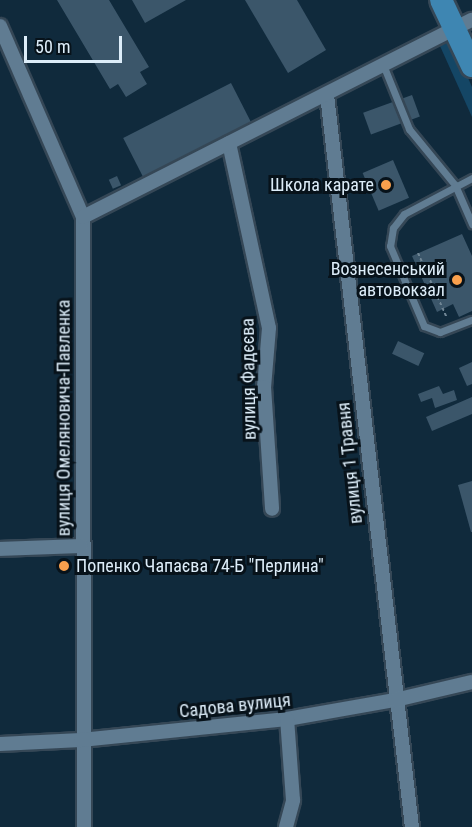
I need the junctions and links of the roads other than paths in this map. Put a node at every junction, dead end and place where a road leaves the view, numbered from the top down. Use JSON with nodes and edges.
{"nodes":[{"id":1,"x":441,"y":0,"type":"edge"},
{"id":2,"x":463,"y":23,"type":"edge"},
{"id":3,"x":0,"y":26,"type":"edge"},
{"id":4,"x":472,"y":66,"type":"edge"},
{"id":5,"x":384,"y":67,"type":"junction"},
{"id":6,"x":327,"y":95,"type":"junction"},
{"id":7,"x":228,"y":144,"type":"junction"},
{"id":8,"x":472,"y":178,"type":"edge"},
{"id":9,"x":455,"y":185,"type":"junction"},
{"id":10,"x":83,"y":217,"type":"junction"},
{"id":11,"x":472,"y":224,"type":"edge"},
{"id":12,"x":472,"y":320,"type":"edge"},
{"id":13,"x":272,"y":509,"type":"dead end"},
{"id":14,"x":81,"y":546,"type":"junction"},
{"id":15,"x":0,"y":549,"type":"edge"},
{"id":16,"x":472,"y":682,"type":"edge"},
{"id":17,"x":395,"y":700,"type":"junction"},
{"id":18,"x":287,"y":719,"type":"junction"},
{"id":19,"x":81,"y":740,"type":"junction"},
{"id":20,"x":0,"y":744,"type":"edge"},
{"id":21,"x":84,"y":827,"type":"edge"},
{"id":22,"x":286,"y":827,"type":"edge"},
{"id":23,"x":412,"y":827,"type":"edge"}],
"edges":[{"from":1,"to":2,"type":"main road"},
{"from":2,"to":4,"type":"main road"},
{"from":2,"to":5,"type":"street"},
{"from":3,"to":10,"type":"street","name":"вулиця Омеляновича-Павленка"},
{"from":5,"to":6,"type":"street"},
{"from":5,"to":9,"type":"lane"},
{"from":6,"to":7,"type":"street"},
{"from":6,"to":17,"type":"street","name":"вулиця 1 Травня"},
{"from":7,"to":10,"type":"street"},
{"from":7,"to":13,"type":"street","name":"вулиця Фадєєва"},
{"from":8,"to":9,"type":"lane"},
{"from":9,"to":11,"type":"lane"},
{"from":9,"to":12,"type":"lane"},
{"from":10,"to":14,"type":"street","name":"вулиця Омеляновича-Павленка"},
{"from":14,"to":15,"type":"street"},
{"from":14,"to":19,"type":"street","name":"вулиця Омеляновича-Павленка"},
{"from":16,"to":17,"type":"street","name":"Садова вулиця"},
{"from":17,"to":18,"type":"street","name":"Садова вулиця"},
{"from":17,"to":23,"type":"street","name":"вулиця 1 Травня"},
{"from":18,"to":19,"type":"street","name":"Садова вулиця"},
{"from":18,"to":22,"type":"street"},
{"from":19,"to":20,"type":"street","name":"Садова вулиця"},
{"from":19,"to":21,"type":"street","name":"вулиця Омеляновича-Павленка"}]}
